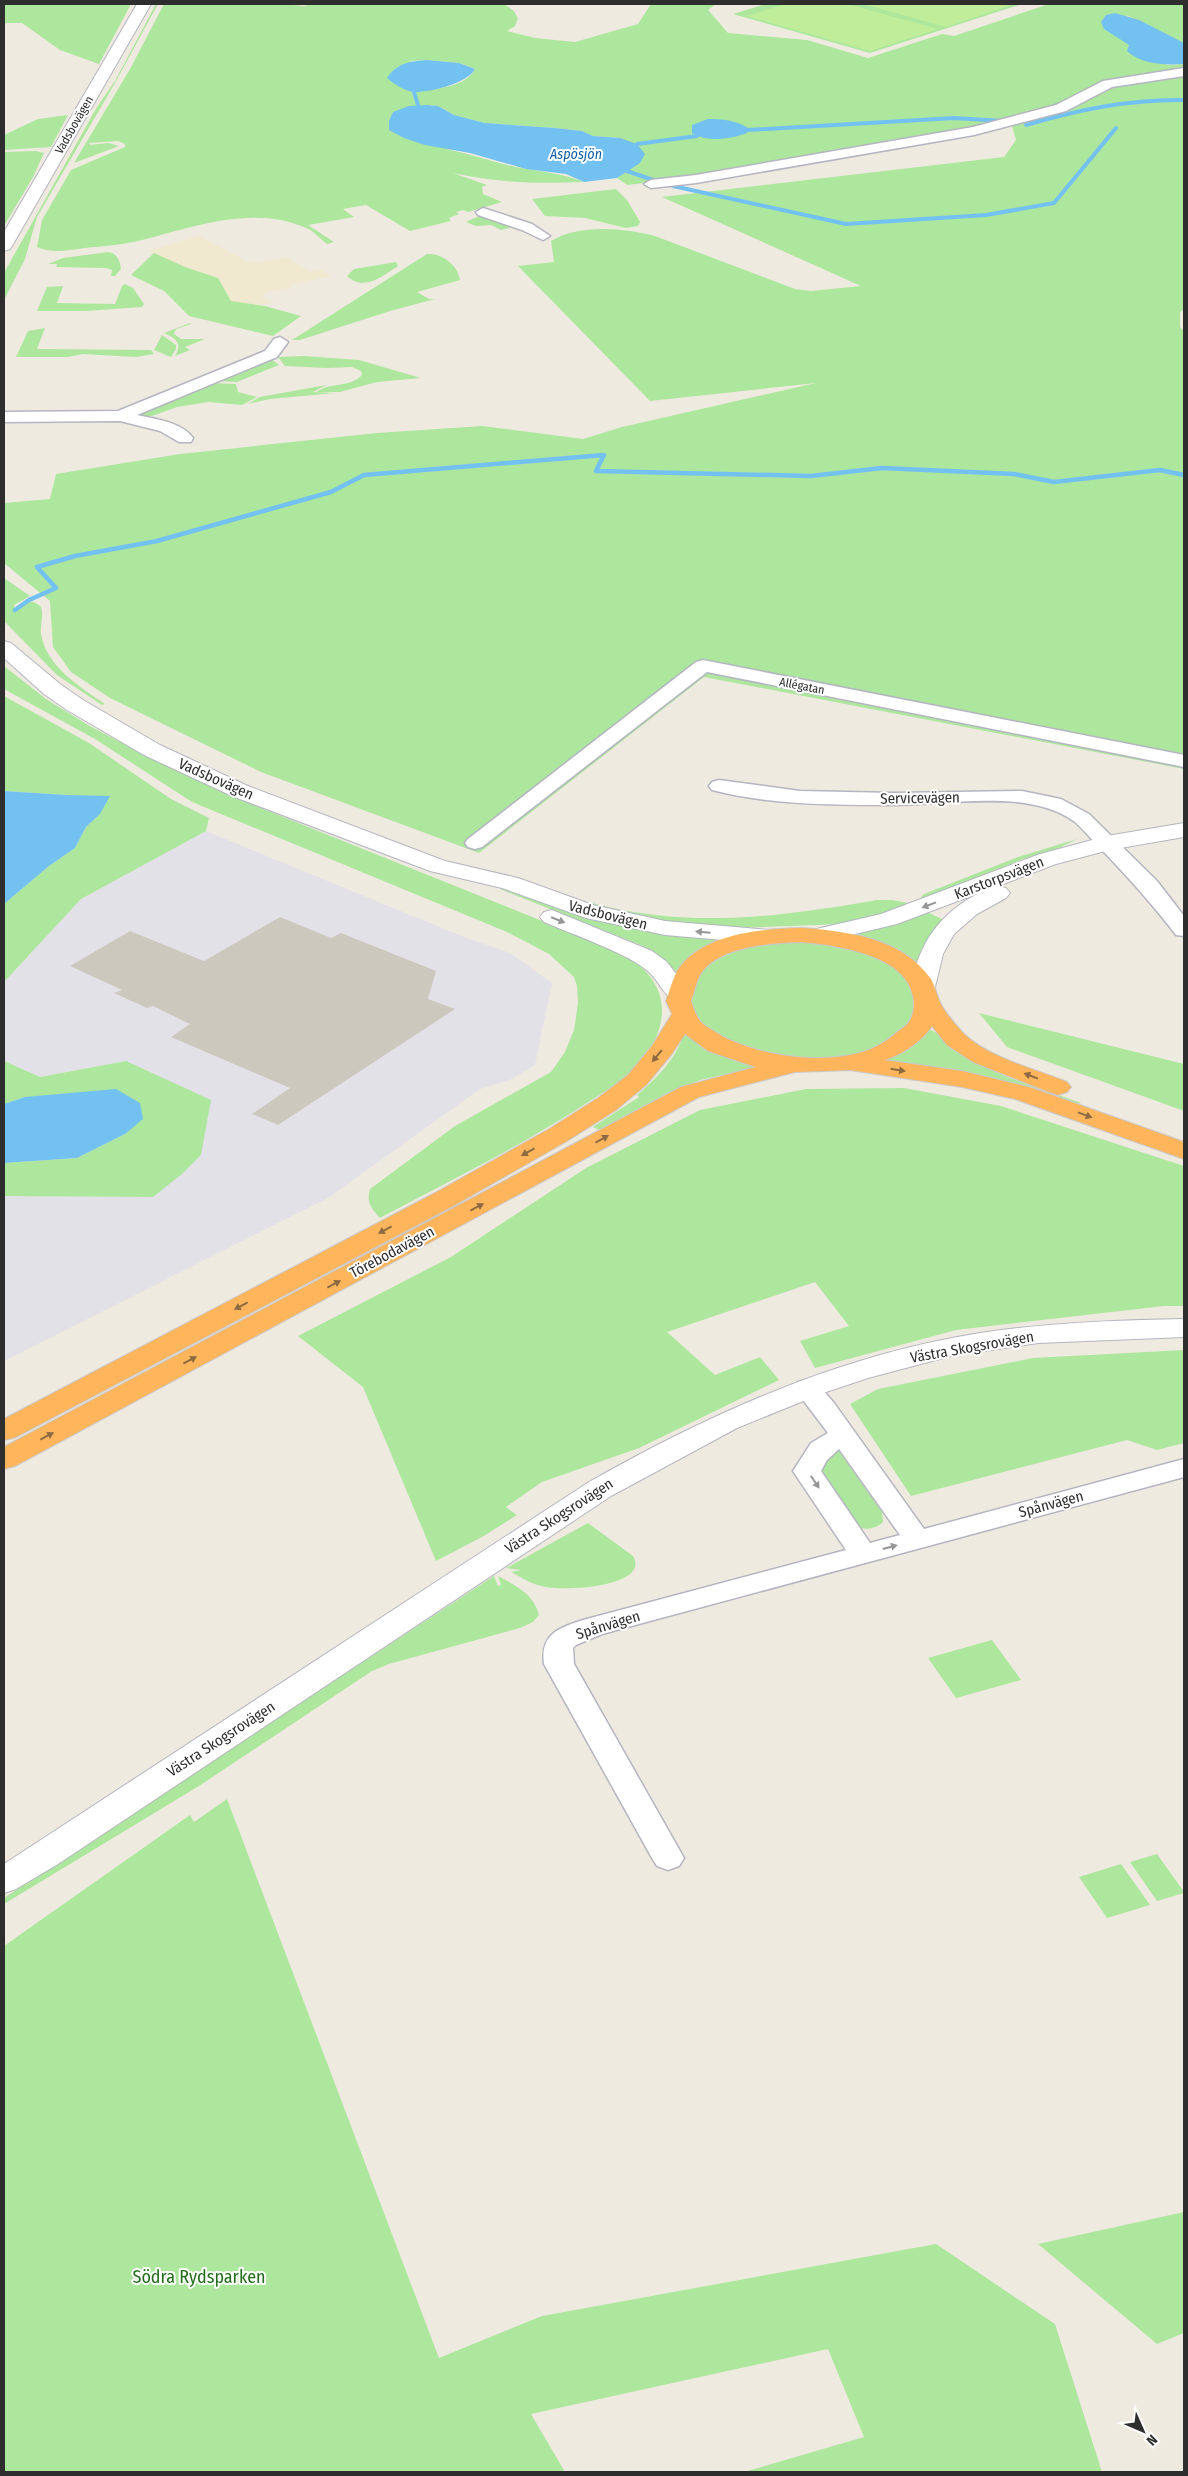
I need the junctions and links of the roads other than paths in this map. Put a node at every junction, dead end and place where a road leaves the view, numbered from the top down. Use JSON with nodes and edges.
{"nodes":[{"id":1,"x":144,"y":4,"type":"edge"},
{"id":2,"x":1184,"y":72,"type":"edge"},
{"id":3,"x":651,"y":184,"type":"dead end"},
{"id":4,"x":483,"y":212,"type":"dead end"},
{"id":5,"x":543,"y":236,"type":"dead end"},
{"id":6,"x":4,"y":246,"type":"edge"},
{"id":7,"x":280,"y":342,"type":"dead end"},
{"id":8,"x":120,"y":416,"type":"junction"},
{"id":9,"x":7,"y":417,"type":"edge"},
{"id":10,"x":185,"y":438,"type":"dead end"},
{"id":11,"x":4,"y":646,"type":"edge"},
{"id":12,"x":1184,"y":761,"type":"edge"},
{"id":13,"x":719,"y":786,"type":"dead end"},
{"id":14,"x":1184,"y":830,"type":"edge"},
{"id":15,"x":475,"y":843,"type":"dead end"},
{"id":16,"x":1184,"y":843,"type":"edge"},
{"id":17,"x":1113,"y":849,"type":"junction"},
{"id":18,"x":451,"y":870,"type":"junction"},
{"id":19,"x":1184,"y":930,"type":"edge"},
{"id":20,"x":817,"y":936,"type":"junction"},
{"id":21,"x":769,"y":937,"type":"junction"},
{"id":22,"x":925,"y":994,"type":"junction"},
{"id":23,"x":682,"y":1005,"type":"junction"},
{"id":24,"x":850,"y":1063,"type":"junction"},
{"id":25,"x":789,"y":1066,"type":"junction"},
{"id":26,"x":1184,"y":1133,"type":"edge"},
{"id":27,"x":1184,"y":1151,"type":"edge"},
{"id":28,"x":1184,"y":1328,"type":"edge"},
{"id":29,"x":807,"y":1388,"type":"junction"},
{"id":30,"x":4,"y":1431,"type":"edge"},
{"id":31,"x":844,"y":1436,"type":"junction"},
{"id":32,"x":4,"y":1459,"type":"edge"},
{"id":33,"x":1184,"y":1468,"type":"edge"},
{"id":34,"x":917,"y":1539,"type":"junction"},
{"id":35,"x":864,"y":1554,"type":"junction"},
{"id":36,"x":668,"y":1858,"type":"dead end"},
{"id":37,"x":4,"y":1880,"type":"edge"}],
"edges":[{"from":1,"to":6,"type":"main road","name":"Vadsbovägen"},
{"from":2,"to":3,"type":"street"},
{"from":4,"to":5,"type":"street"},
{"from":7,"to":8,"type":"street"},
{"from":8,"to":9,"type":"street"},
{"from":8,"to":10,"type":"street"},
{"from":11,"to":18,"type":"main road","name":"Vadsbovägen"},
{"from":12,"to":15,"type":"street","name":"Allégatan"},
{"from":13,"to":17,"type":"street","name":"Servicevägen"},
{"from":14,"to":17,"type":"main road","name":"Karstorpsvägen"},
{"from":16,"to":17,"type":"main road","name":"Karstorpsvägen"},
{"from":17,"to":19,"type":"street","name":"Servicevägen"},
{"from":17,"to":20,"type":"main road","name":"Karstorpsvägen","one_way":true},
{"from":17,"to":22,"type":"main road","name":"Karstorpsvägen"},
{"from":21,"to":18,"type":"main road","name":"Vadsbovägen","one_way":true},
{"from":18,"to":23,"type":"main road","name":"Vadsbovägen","one_way":true},
{"from":20,"to":21,"type":"highway","name":"Törebodavägen"},
{"from":20,"to":22,"type":"highway","name":"Törebodavägen"},
{"from":21,"to":23,"type":"highway","name":"Törebodavägen"},
{"from":22,"to":24,"type":"highway"},
{"from":26,"to":22,"type":"highway","name":"Törebodavägen","one_way":true},
{"from":23,"to":25,"type":"highway"},
{"from":23,"to":30,"type":"highway","name":"Törebodavägen","one_way":true},
{"from":24,"to":25,"type":"highway"},
{"from":24,"to":27,"type":"highway","one_way":true},
{"from":32,"to":25,"type":"highway","name":"Törebodavägen","one_way":true},
{"from":28,"to":29,"type":"main road","name":"Västra Skogsrovägen"},
{"from":29,"to":31,"type":"street"},
{"from":29,"to":37,"type":"main road","name":"Västra Skogsrovägen"},
{"from":31,"to":34,"type":"street"},
{"from":31,"to":35,"type":"street","one_way":true},
{"from":33,"to":34,"type":"street","name":"Spånvägen"},
{"from":35,"to":34,"type":"street","name":"Spånvägen","one_way":true},
{"from":35,"to":36,"type":"street","name":"Spånvägen"}]}
